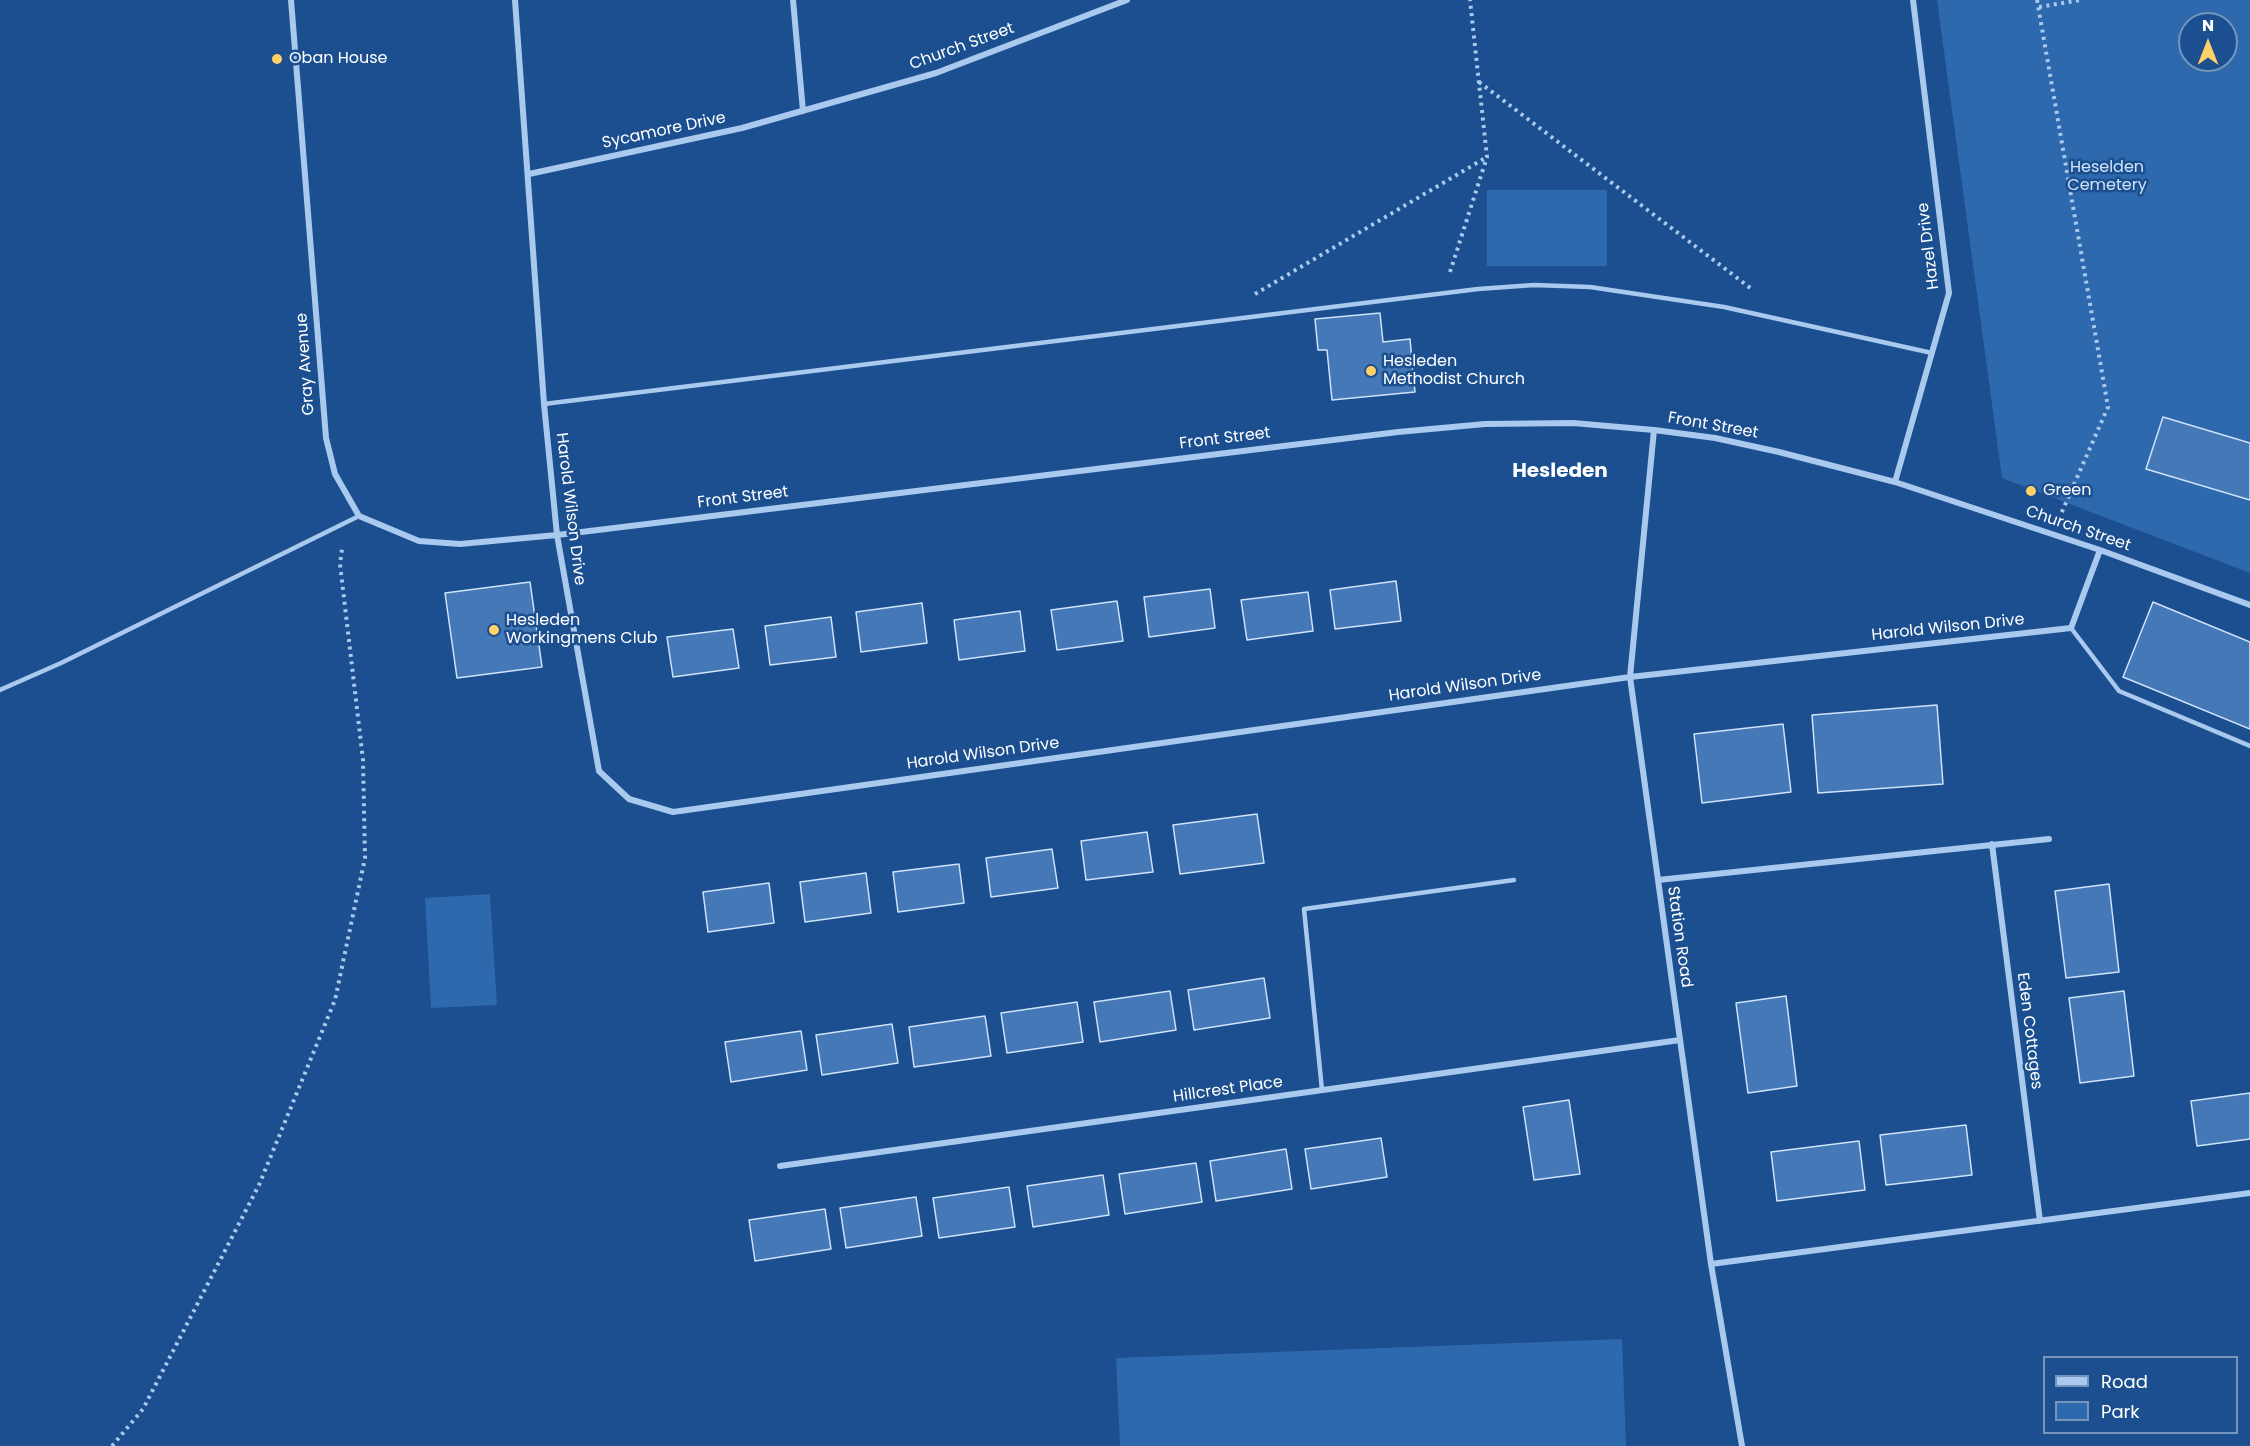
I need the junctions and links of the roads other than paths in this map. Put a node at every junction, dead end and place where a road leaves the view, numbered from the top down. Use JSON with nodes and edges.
{"nodes":[{"id":1,"x":291,"y":0,"type":"edge"},
{"id":2,"x":515,"y":0,"type":"edge"},
{"id":3,"x":793,"y":0,"type":"edge"},
{"id":4,"x":1127,"y":0,"type":"edge"},
{"id":5,"x":1913,"y":0,"type":"edge"},
{"id":6,"x":803,"y":111,"type":"junction"},
{"id":7,"x":529,"y":174,"type":"junction"},
{"id":8,"x":1932,"y":353,"type":"junction"},
{"id":9,"x":544,"y":404,"type":"junction"},
{"id":10,"x":1654,"y":430,"type":"junction"},
{"id":11,"x":1895,"y":482,"type":"junction"},
{"id":12,"x":359,"y":516,"type":"junction"},
{"id":13,"x":557,"y":535,"type":"junction"},
{"id":14,"x":2100,"y":550,"type":"junction"},
{"id":15,"x":2250,"y":605,"type":"edge"},
{"id":16,"x":2071,"y":628,"type":"junction"},
{"id":17,"x":1630,"y":677,"type":"junction"},
{"id":18,"x":0,"y":690,"type":"edge"},
{"id":19,"x":2250,"y":746,"type":"edge"},
{"id":20,"x":2049,"y":839,"type":"dead end"},
{"id":21,"x":1992,"y":844,"type":"junction"},
{"id":22,"x":1514,"y":880,"type":"dead end"},
{"id":23,"x":1658,"y":880,"type":"junction"},
{"id":24,"x":1680,"y":1040,"type":"junction"},
{"id":25,"x":1322,"y":1090,"type":"junction"},
{"id":26,"x":780,"y":1166,"type":"dead end"},
{"id":27,"x":2250,"y":1193,"type":"edge"},
{"id":28,"x":2040,"y":1221,"type":"junction"},
{"id":29,"x":1711,"y":1264,"type":"junction"},
{"id":30,"x":1742,"y":1446,"type":"edge"}],
"edges":[{"from":1,"to":12,"type":"street","name":"Gray Avenue"},
{"from":2,"to":7,"type":"street","name":"Harold Wilson Drive"},
{"from":3,"to":6,"type":"street"},
{"from":4,"to":6,"type":"street","name":"Church Street"},
{"from":5,"to":8,"type":"street","name":"Hazel Drive"},
{"from":6,"to":7,"type":"street","name":"Sycamore Drive"},
{"from":7,"to":9,"type":"street","name":"Harold Wilson Drive"},
{"from":8,"to":9,"type":"lane"},
{"from":8,"to":11,"type":"street","name":"Hazel Drive"},
{"from":9,"to":13,"type":"street","name":"Harold Wilson Drive"},
{"from":10,"to":11,"type":"street","name":"Front Street"},
{"from":10,"to":13,"type":"street","name":"Front Street"},
{"from":10,"to":17,"type":"street","name":"Station Road"},
{"from":11,"to":14,"type":"street","name":"Church Street"},
{"from":12,"to":13,"type":"street"},
{"from":12,"to":18,"type":"lane"},
{"from":13,"to":17,"type":"street","name":"Harold Wilson Drive"},
{"from":14,"to":15,"type":"street","name":"Church Street"},
{"from":14,"to":16,"type":"street"},
{"from":16,"to":17,"type":"street","name":"Harold Wilson Drive"},
{"from":16,"to":19,"type":"lane"},
{"from":17,"to":23,"type":"street","name":"Station Road"},
{"from":20,"to":21,"type":"street"},
{"from":21,"to":23,"type":"street"},
{"from":21,"to":28,"type":"street","name":"Eden Cottages"},
{"from":22,"to":25,"type":"lane"},
{"from":23,"to":24,"type":"street","name":"Station Road"},
{"from":24,"to":25,"type":"street","name":"Hillcrest Place"},
{"from":24,"to":29,"type":"street","name":"Station Road"},
{"from":25,"to":26,"type":"street","name":"Hillcrest Place"},
{"from":27,"to":28,"type":"street"},
{"from":28,"to":29,"type":"street"},
{"from":29,"to":30,"type":"street","name":"Station Road"}]}
